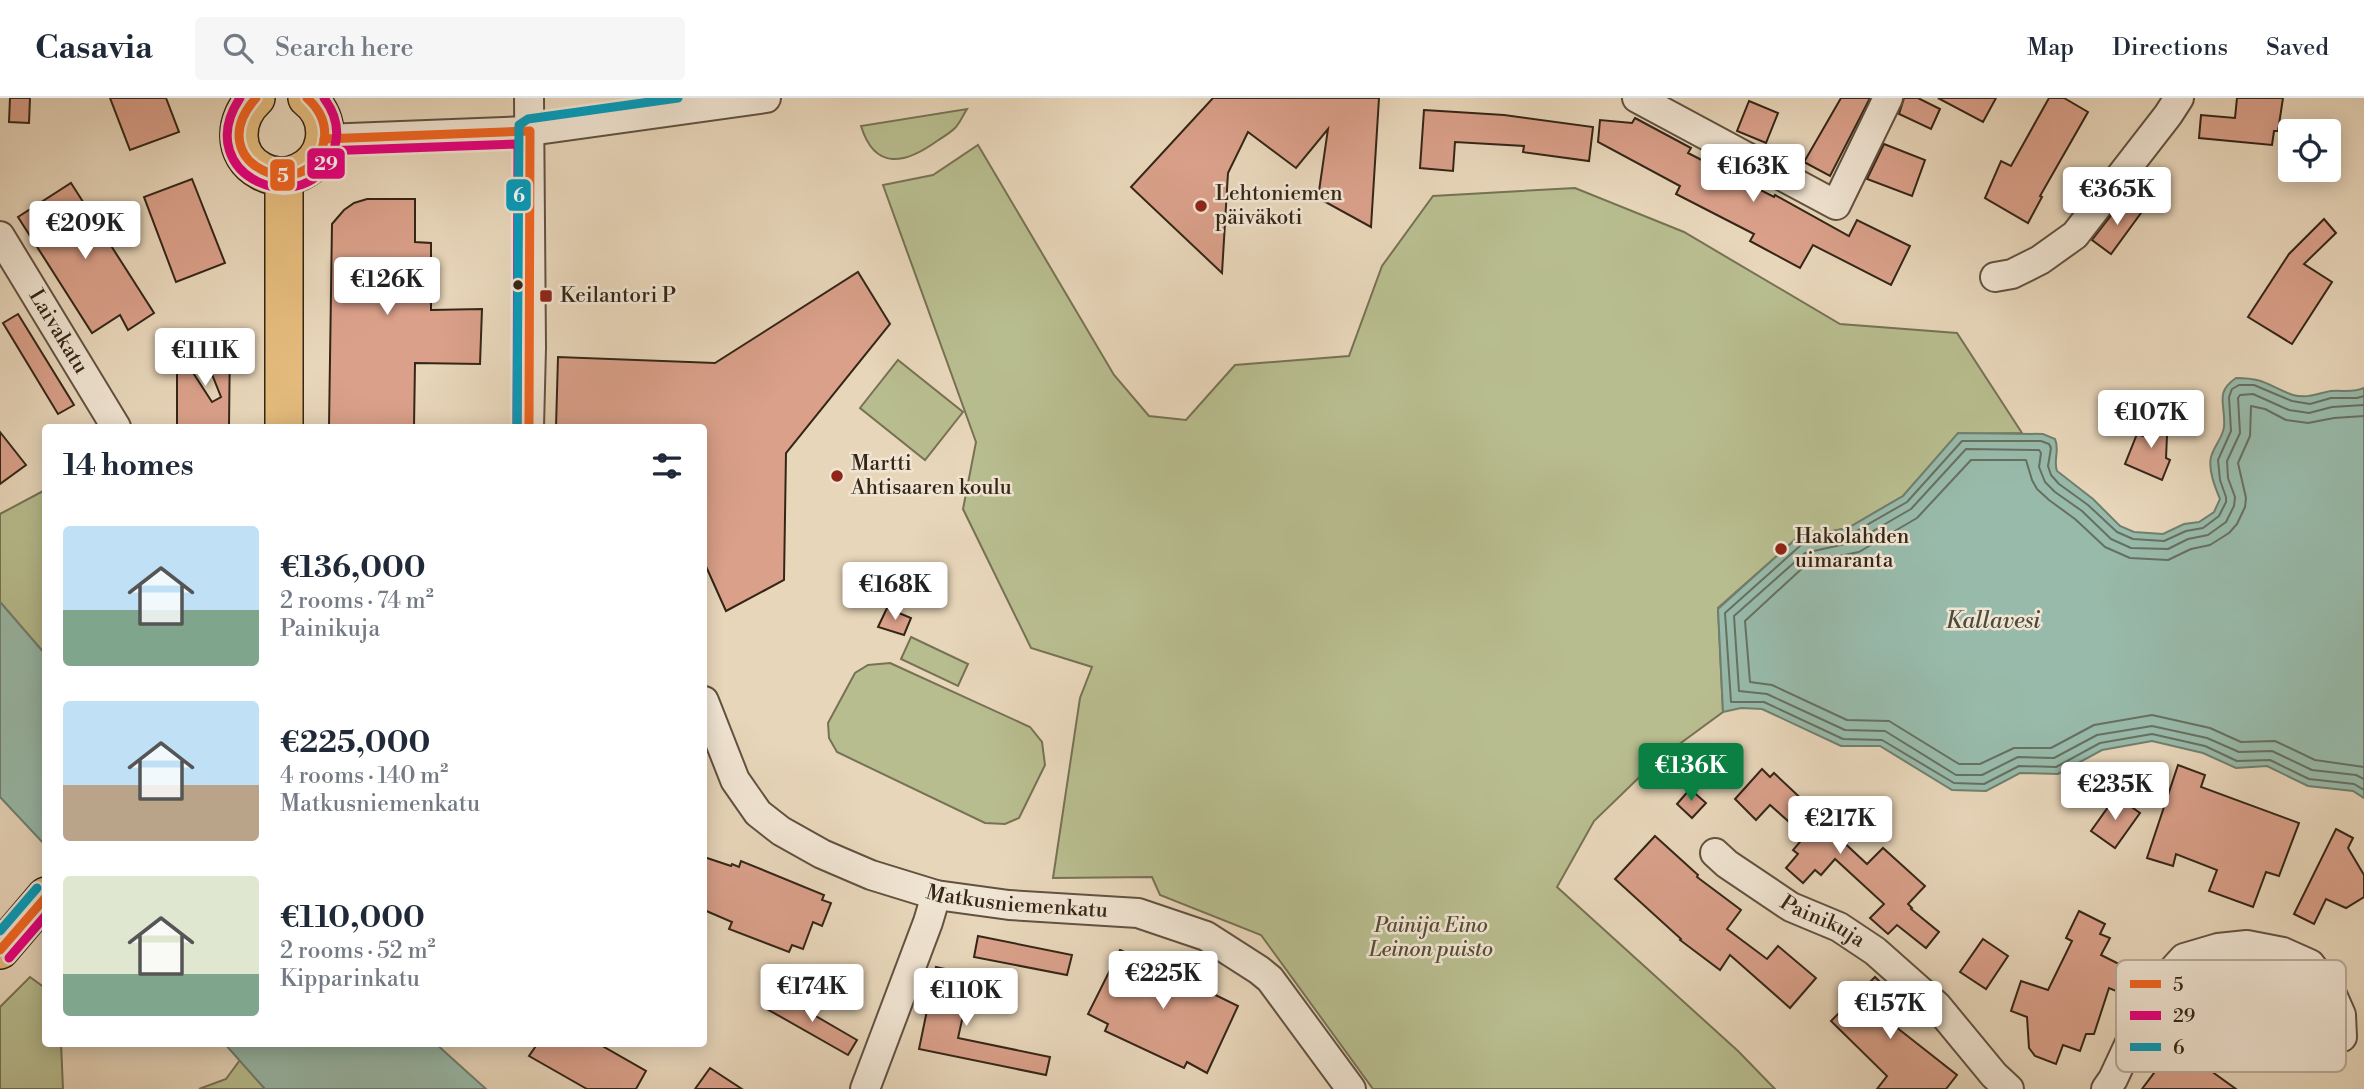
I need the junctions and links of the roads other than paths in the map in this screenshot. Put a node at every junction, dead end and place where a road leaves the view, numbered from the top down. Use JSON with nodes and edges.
{"nodes":[{"id":1,"x":256,"y":98,"type":"edge"},
{"id":2,"x":307,"y":98,"type":"edge"},
{"id":3,"x":529,"y":98,"type":"edge"},
{"id":4,"x":766,"y":98,"type":"edge"},
{"id":5,"x":1637,"y":98,"type":"edge"},
{"id":6,"x":1888,"y":98,"type":"edge"},
{"id":7,"x":2179,"y":98,"type":"edge"},
{"id":8,"x":530,"y":131,"type":"junction"},
{"id":9,"x":324,"y":139,"type":"junction"},
{"id":10,"x":284,"y":176,"type":"junction"},
{"id":11,"x":0,"y":236,"type":"edge"},
{"id":12,"x":1995,"y":277,"type":"dead end"},
{"id":13,"x":114,"y":424,"type":"edge"},
{"id":14,"x":284,"y":424,"type":"edge"},
{"id":15,"x":529,"y":424,"type":"edge"},
{"id":16,"x":707,"y":709,"type":"edge"},
{"id":17,"x":1714,"y":853,"type":"dead end"},
{"id":18,"x":936,"y":895,"type":"junction"},
{"id":19,"x":42,"y":901,"type":"edge"},
{"id":20,"x":0,"y":950,"type":"edge"},
{"id":21,"x":2182,"y":960,"type":"edge"},
{"id":22,"x":2301,"y":960,"type":"edge"},
{"id":23,"x":2116,"y":1072,"type":"edge"},
{"id":24,"x":865,"y":1089,"type":"edge"},
{"id":25,"x":1351,"y":1089,"type":"edge"},
{"id":26,"x":2009,"y":1089,"type":"edge"},
{"id":27,"x":2106,"y":1089,"type":"edge"}],
"edges":[{"from":1,"to":10,"type":"main road"},
{"from":2,"to":9,"type":"main road"},
{"from":3,"to":8,"type":"street"},
{"from":4,"to":8,"type":"street"},
{"from":5,"to":6,"type":"street"},
{"from":7,"to":12,"type":"street"},
{"from":8,"to":9,"type":"street"},
{"from":8,"to":15,"type":"street"},
{"from":9,"to":10,"type":"main road"},
{"from":10,"to":14,"type":"main road"},
{"from":11,"to":13,"type":"street","name":"Laivakatu"},
{"from":16,"to":18,"type":"street","name":"Matkusniemenkatu"},
{"from":17,"to":26,"type":"street","name":"Painikuja"},
{"from":18,"to":24,"type":"street"},
{"from":18,"to":25,"type":"street","name":"Matkusniemenkatu"},
{"from":19,"to":20,"type":"main road"},
{"from":21,"to":22,"type":"street"},
{"from":23,"to":27,"type":"street"}]}
